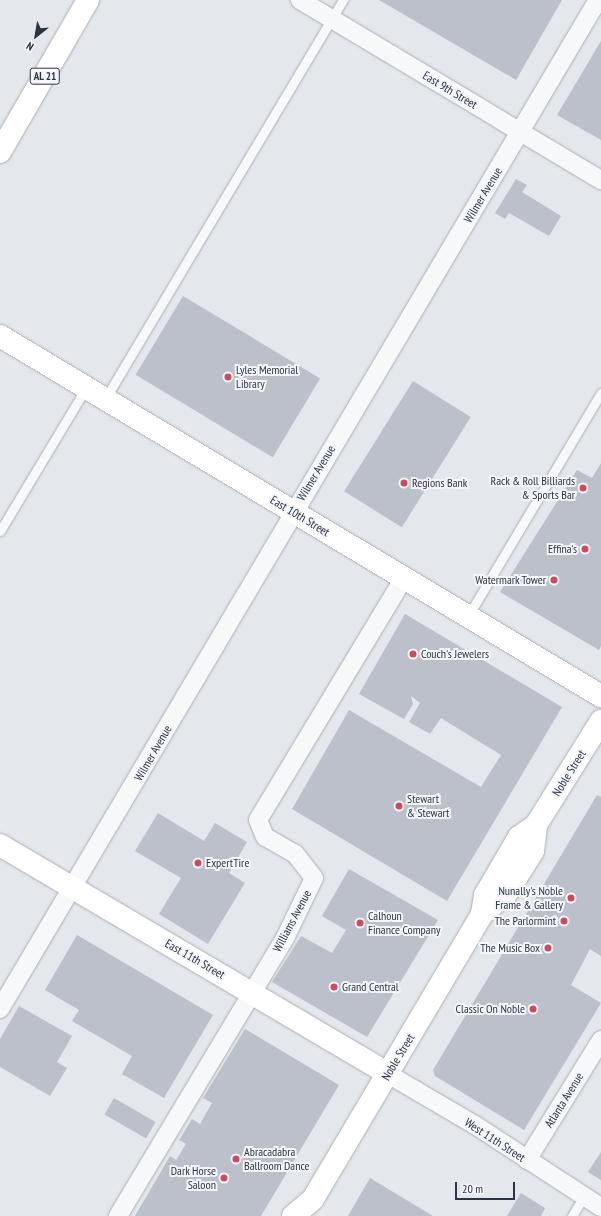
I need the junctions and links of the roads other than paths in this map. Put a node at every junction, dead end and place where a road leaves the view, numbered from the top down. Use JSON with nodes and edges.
{"nodes":[{"id":1,"x":88,"y":0,"type":"edge"},
{"id":2,"x":300,"y":0,"type":"edge"},
{"id":3,"x":343,"y":0,"type":"edge"},
{"id":4,"x":598,"y":0,"type":"edge"},
{"id":5,"x":332,"y":19,"type":"junction"},
{"id":6,"x":521,"y":132,"type":"junction"},
{"id":7,"x":0,"y":152,"type":"edge"},
{"id":8,"x":601,"y":180,"type":"edge"},
{"id":9,"x":0,"y":336,"type":"edge"},
{"id":10,"x":86,"y":388,"type":"junction"},
{"id":11,"x":601,"y":393,"type":"edge"},
{"id":12,"x":105,"y":399,"type":"junction"},
{"id":13,"x":292,"y":511,"type":"junction"},
{"id":14,"x":0,"y":531,"type":"edge"},
{"id":15,"x":404,"y":578,"type":"junction"},
{"id":16,"x":468,"y":616,"type":"junction"},
{"id":17,"x":601,"y":696,"type":"edge"},
{"id":18,"x":601,"y":721,"type":"edge"},
{"id":19,"x":0,"y":846,"type":"edge"},
{"id":20,"x":73,"y":890,"type":"junction"},
{"id":21,"x":252,"y":992,"type":"junction"},
{"id":22,"x":0,"y":1009,"type":"edge"},
{"id":23,"x":601,"y":1040,"type":"edge"},
{"id":24,"x":388,"y":1074,"type":"junction"},
{"id":25,"x":527,"y":1160,"type":"junction"},
{"id":26,"x":584,"y":1196,"type":"junction"},
{"id":27,"x":601,"y":1207,"type":"edge"},
{"id":28,"x":312,"y":1208,"type":"edge"},
{"id":29,"x":118,"y":1216,"type":"edge"},
{"id":30,"x":293,"y":1216,"type":"edge"},
{"id":31,"x":572,"y":1216,"type":"edge"}],
"edges":[{"from":1,"to":7,"type":"main road","number":"AL 21"},
{"from":2,"to":5,"type":"street","name":"East 9th Street"},
{"from":3,"to":5,"type":"lane"},
{"from":4,"to":6,"type":"street","name":"Wilmer Avenue"},
{"from":5,"to":6,"type":"street","name":"East 9th Street"},
{"from":5,"to":12,"type":"lane"},
{"from":6,"to":8,"type":"street","name":"East 9th Street"},
{"from":6,"to":13,"type":"street","name":"Wilmer Avenue"},
{"from":9,"to":10,"type":"main road","name":"East 10th Street"},
{"from":10,"to":12,"type":"main road","name":"East 10th Street"},
{"from":10,"to":14,"type":"lane"},
{"from":11,"to":16,"type":"lane"},
{"from":12,"to":13,"type":"main road","name":"East 10th Street"},
{"from":13,"to":15,"type":"main road","name":"East 10th Street"},
{"from":13,"to":20,"type":"street","name":"Wilmer Avenue"},
{"from":15,"to":16,"type":"main road","name":"East 10th Street"},
{"from":15,"to":21,"type":"street","name":"Williams Avenue"},
{"from":16,"to":17,"type":"main road","name":"East 10th Street"},
{"from":18,"to":24,"type":"main road","name":"Noble Street"},
{"from":19,"to":20,"type":"main road","name":"East 11th Street"},
{"from":20,"to":21,"type":"main road","name":"East 11th Street"},
{"from":20,"to":22,"type":"street","name":"Wilmer Avenue"},
{"from":21,"to":24,"type":"main road","name":"East 11th Street"},
{"from":21,"to":29,"type":"street","name":"Williams Avenue"},
{"from":23,"to":25,"type":"street","name":"Atlanta Avenue"},
{"from":24,"to":25,"type":"street","name":"West 11th Street"},
{"from":24,"to":28,"type":"main road","name":"Noble Street"},
{"from":25,"to":26,"type":"street","name":"West 11th Street"},
{"from":26,"to":27,"type":"street","name":"West 11th Street"},
{"from":26,"to":31,"type":"lane"},
{"from":28,"to":30,"type":"main road","name":"Noble Street"}]}
